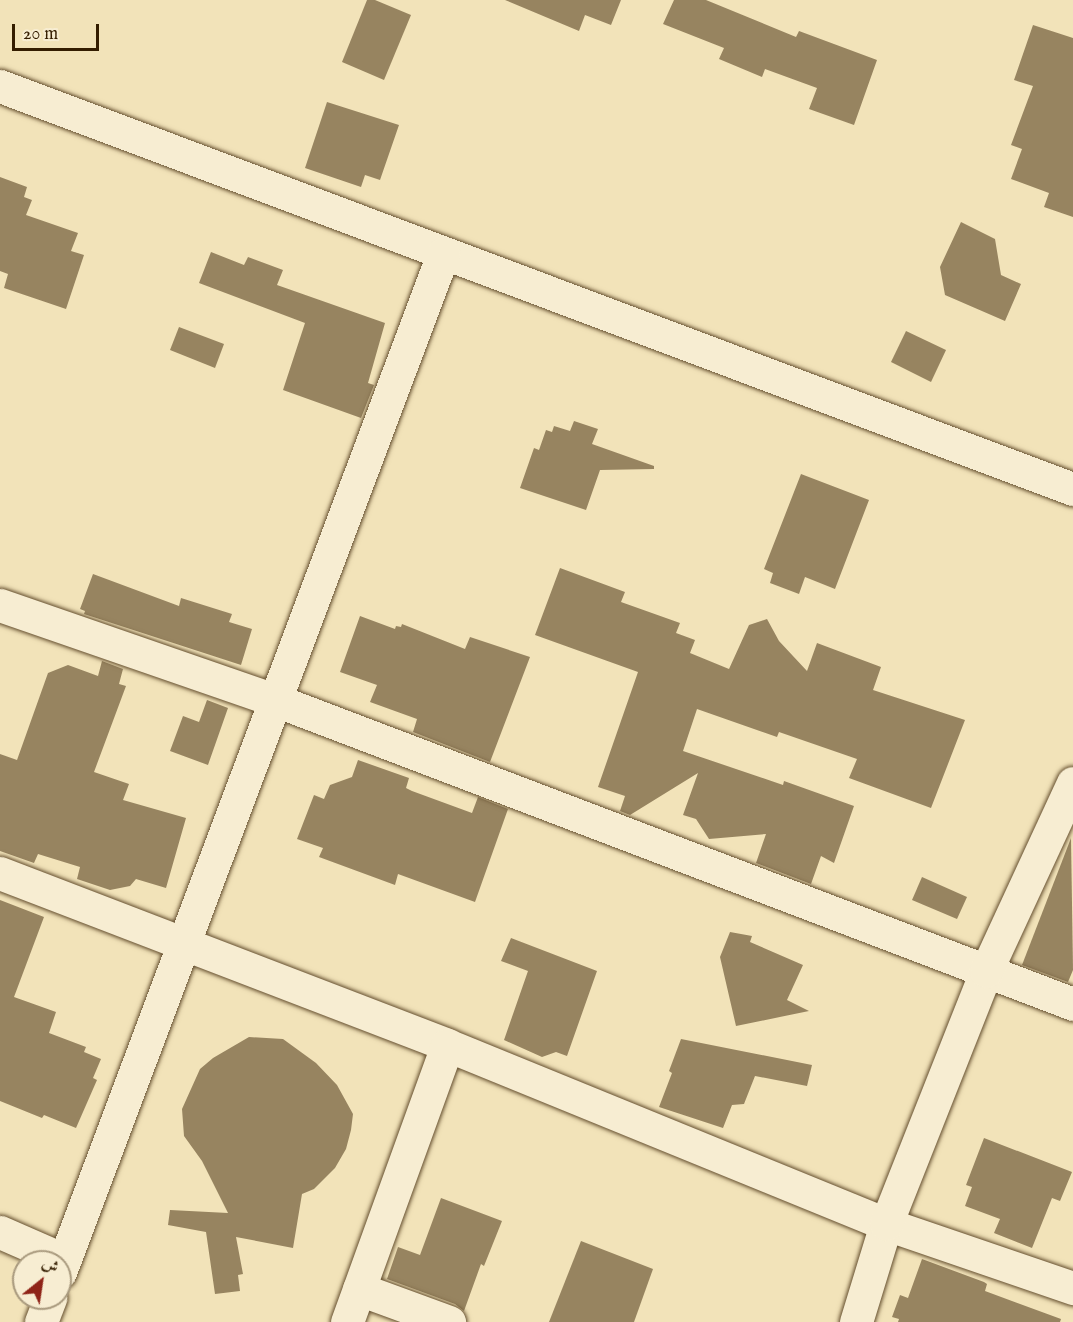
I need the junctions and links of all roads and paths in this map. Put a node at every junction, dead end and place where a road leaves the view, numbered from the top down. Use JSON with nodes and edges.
{"nodes":[{"id":1,"x":0,"y":86,"type":"edge"},
{"id":2,"x":443,"y":254,"type":"junction"},
{"id":3,"x":1073,"y":489,"type":"edge"},
{"id":4,"x":0,"y":605,"type":"edge"},
{"id":5,"x":275,"y":700,"type":"junction"},
{"id":6,"x":1073,"y":783,"type":"edge"},
{"id":7,"x":0,"y":873,"type":"edge"},
{"id":8,"x":184,"y":943,"type":"junction"},
{"id":9,"x":986,"y":972,"type":"junction"},
{"id":10,"x":1073,"y":1004,"type":"edge"},
{"id":11,"x":447,"y":1045,"type":"junction"},
{"id":12,"x":886,"y":1224,"type":"junction"},
{"id":13,"x":0,"y":1232,"type":"edge"},
{"id":14,"x":33,"y":1250,"type":"edge"},
{"id":15,"x":68,"y":1250,"type":"edge"},
{"id":16,"x":1073,"y":1288,"type":"edge"},
{"id":17,"x":359,"y":1289,"type":"junction"},
{"id":18,"x":347,"y":1322,"type":"edge"},
{"id":19,"x":449,"y":1322,"type":"edge"},
{"id":20,"x":856,"y":1322,"type":"edge"}],
"edges":[{"from":1,"to":2,"type":"street"},
{"from":2,"to":3,"type":"street"},
{"from":2,"to":5,"type":"street"},
{"from":4,"to":5,"type":"street"},
{"from":5,"to":8,"type":"street"},
{"from":5,"to":9,"type":"street"},
{"from":6,"to":9,"type":"street"},
{"from":7,"to":8,"type":"street"},
{"from":8,"to":11,"type":"street"},
{"from":8,"to":15,"type":"street"},
{"from":9,"to":10,"type":"street"},
{"from":9,"to":12,"type":"street"},
{"from":11,"to":12,"type":"street"},
{"from":11,"to":17,"type":"street"},
{"from":12,"to":16,"type":"street"},
{"from":12,"to":20,"type":"street"},
{"from":13,"to":14,"type":"street"},
{"from":17,"to":18,"type":"street"},
{"from":17,"to":19,"type":"street"}]}
